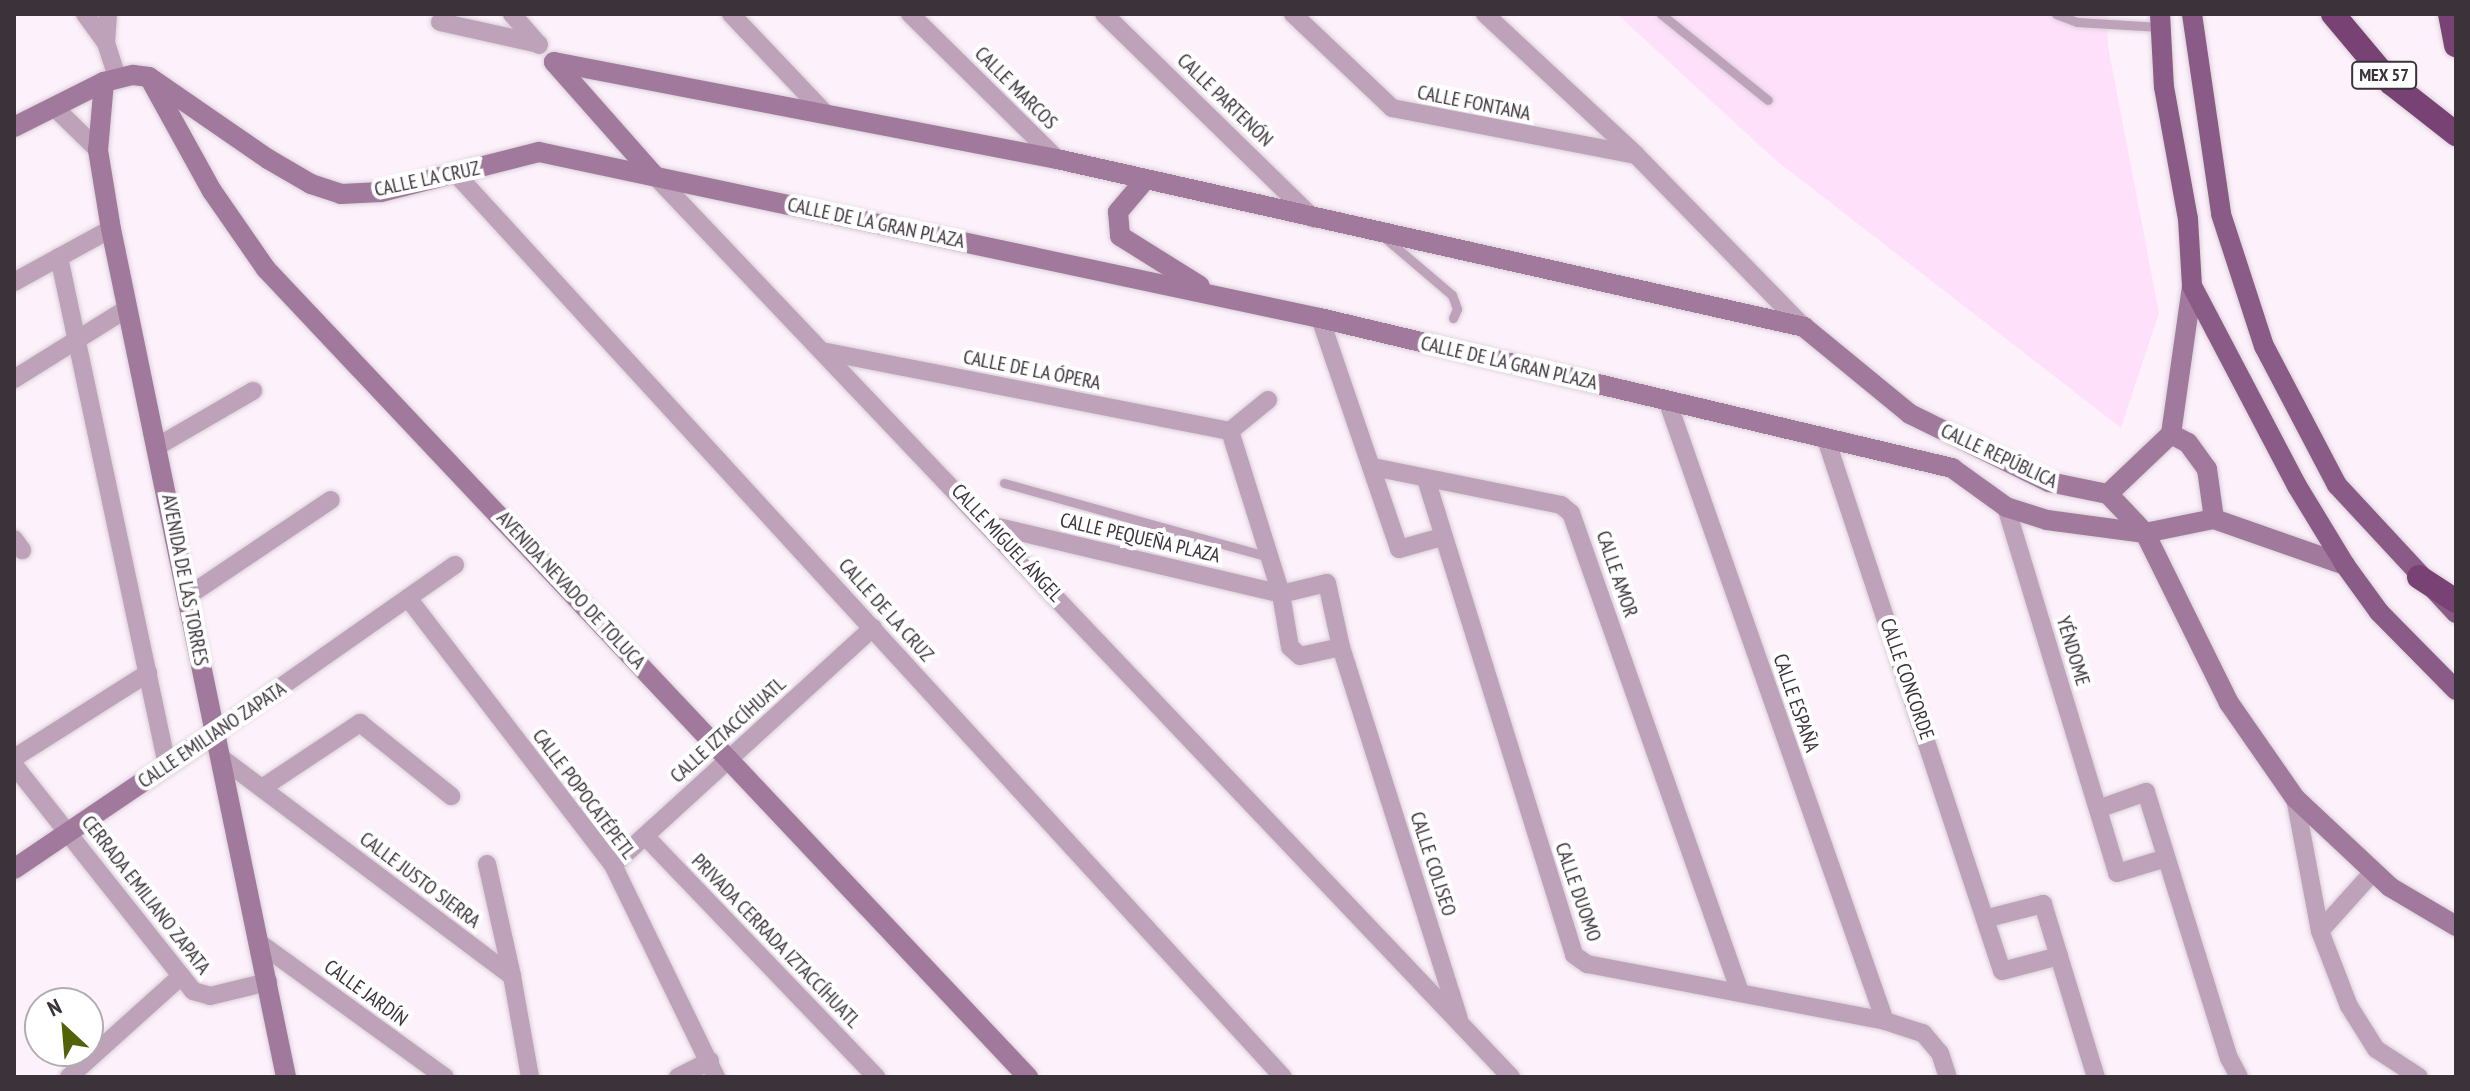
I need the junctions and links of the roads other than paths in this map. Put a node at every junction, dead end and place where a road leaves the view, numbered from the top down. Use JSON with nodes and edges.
{"nodes":[{"id":1,"x":85,"y":14,"type":"edge"},
{"id":2,"x":108,"y":14,"type":"edge"},
{"id":3,"x":512,"y":14,"type":"edge"},
{"id":4,"x":731,"y":14,"type":"edge"},
{"id":5,"x":910,"y":14,"type":"edge"},
{"id":6,"x":1104,"y":14,"type":"edge"},
{"id":7,"x":1293,"y":14,"type":"edge"},
{"id":8,"x":1485,"y":14,"type":"edge"},
{"id":9,"x":1661,"y":14,"type":"edge"},
{"id":10,"x":2056,"y":14,"type":"edge"},
{"id":11,"x":2192,"y":14,"type":"edge"},
{"id":12,"x":2333,"y":14,"type":"edge"},
{"id":13,"x":2450,"y":14,"type":"edge"},
{"id":14,"x":2087,"y":18,"type":"edge"},
{"id":15,"x":2160,"y":20,"type":"edge"},
{"id":16,"x":440,"y":22,"type":"dead end"},
{"id":17,"x":106,"y":43,"type":"junction"},
{"id":18,"x":539,"y":44,"type":"junction"},
{"id":19,"x":2456,"y":45,"type":"edge"},
{"id":20,"x":554,"y":62,"type":"junction"},
{"id":21,"x":126,"y":78,"type":"junction"},
{"id":22,"x":1768,"y":100,"type":"dead end"},
{"id":23,"x":54,"y":107,"type":"junction"},
{"id":24,"x":823,"y":111,"type":"junction"},
{"id":25,"x":14,"y":127,"type":"edge"},
{"id":26,"x":2450,"y":130,"type":"edge"},
{"id":27,"x":98,"y":150,"type":"junction"},
{"id":28,"x":1636,"y":155,"type":"junction"},
{"id":29,"x":1057,"y":159,"type":"junction"},
{"id":30,"x":456,"y":174,"type":"junction"},
{"id":31,"x":655,"y":176,"type":"junction"},
{"id":32,"x":1145,"y":180,"type":"junction"},
{"id":33,"x":1314,"y":219,"type":"junction"},
{"id":34,"x":111,"y":229,"type":"junction"},
{"id":35,"x":1379,"y":233,"type":"junction"},
{"id":36,"x":59,"y":257,"type":"junction"},
{"id":37,"x":14,"y":282,"type":"edge"},
{"id":38,"x":2192,"y":286,"type":"junction"},
{"id":39,"x":1218,"y":296,"type":"junction"},
{"id":40,"x":128,"y":308,"type":"junction"},
{"id":41,"x":1320,"y":318,"type":"junction"},
{"id":42,"x":1453,"y":318,"type":"dead end"},
{"id":43,"x":1804,"y":327,"type":"junction"},
{"id":44,"x":76,"y":337,"type":"junction"},
{"id":45,"x":827,"y":352,"type":"junction"},
{"id":46,"x":14,"y":379,"type":"edge"},
{"id":47,"x":253,"y":391,"type":"dead end"},
{"id":48,"x":1268,"y":400,"type":"dead end"},
{"id":49,"x":1667,"y":400,"type":"junction"},
{"id":50,"x":1230,"y":431,"type":"junction"},
{"id":51,"x":2171,"y":434,"type":"junction"},
{"id":52,"x":1826,"y":439,"type":"junction"},
{"id":53,"x":158,"y":446,"type":"junction"},
{"id":54,"x":1373,"y":467,"type":"junction"},
{"id":55,"x":1426,"y":479,"type":"junction"},
{"id":56,"x":1004,"y":483,"type":"dead end"},
{"id":57,"x":2108,"y":494,"type":"junction"},
{"id":58,"x":331,"y":500,"type":"dead end"},
{"id":59,"x":2006,"y":507,"type":"junction"},
{"id":60,"x":2214,"y":519,"type":"junction"},
{"id":61,"x":990,"y":525,"type":"junction"},
{"id":62,"x":2145,"y":533,"type":"junction"},
{"id":63,"x":1442,"y":537,"type":"junction"},
{"id":64,"x":1269,"y":557,"type":"junction"},
{"id":65,"x":455,"y":565,"type":"dead end"},
{"id":66,"x":2345,"y":565,"type":"junction"},
{"id":67,"x":2419,"y":577,"type":"junction"},
{"id":68,"x":1281,"y":594,"type":"junction"},
{"id":69,"x":188,"y":596,"type":"junction"},
{"id":70,"x":408,"y":598,"type":"junction"},
{"id":71,"x":2456,"y":601,"type":"edge"},
{"id":72,"x":2456,"y":613,"type":"edge"},
{"id":73,"x":873,"y":628,"type":"junction"},
{"id":74,"x":1341,"y":647,"type":"junction"},
{"id":75,"x":148,"y":673,"type":"junction"},
{"id":76,"x":2456,"y":690,"type":"edge"},
{"id":77,"x":215,"y":733,"type":"junction"},
{"id":78,"x":220,"y":757,"type":"junction"},
{"id":79,"x":14,"y":758,"type":"edge"},
{"id":80,"x":730,"y":758,"type":"junction"},
{"id":81,"x":14,"y":765,"type":"edge"},
{"id":82,"x":167,"y":765,"type":"junction"},
{"id":83,"x":262,"y":788,"type":"junction"},
{"id":84,"x":451,"y":796,"type":"dead end"},
{"id":85,"x":2295,"y":798,"type":"junction"},
{"id":86,"x":2098,"y":809,"type":"junction"},
{"id":87,"x":68,"y":832,"type":"junction"},
{"id":88,"x":645,"y":836,"type":"junction"},
{"id":89,"x":2166,"y":858,"type":"junction"},
{"id":90,"x":487,"y":864,"type":"dead end"},
{"id":91,"x":613,"y":865,"type":"junction"},
{"id":92,"x":14,"y":869,"type":"edge"},
{"id":93,"x":2373,"y":872,"type":"junction"},
{"id":94,"x":1988,"y":918,"type":"junction"},
{"id":95,"x":2456,"y":926,"type":"edge"},
{"id":96,"x":2320,"y":931,"type":"junction"},
{"id":97,"x":261,"y":944,"type":"junction"},
{"id":98,"x":2059,"y":956,"type":"junction"},
{"id":99,"x":181,"y":976,"type":"junction"},
{"id":100,"x":512,"y":976,"type":"junction"},
{"id":101,"x":268,"y":982,"type":"junction"},
{"id":102,"x":1740,"y":992,"type":"junction"},
{"id":103,"x":1885,"y":1021,"type":"junction"},
{"id":104,"x":1461,"y":1024,"type":"junction"},
{"id":105,"x":713,"y":1069,"type":"edge"},
{"id":106,"x":69,"y":1077,"type":"edge"},
{"id":107,"x":286,"y":1077,"type":"edge"},
{"id":108,"x":445,"y":1077,"type":"edge"},
{"id":109,"x":530,"y":1077,"type":"edge"},
{"id":110,"x":678,"y":1077,"type":"edge"},
{"id":111,"x":876,"y":1077,"type":"edge"},
{"id":112,"x":1028,"y":1077,"type":"edge"},
{"id":113,"x":1283,"y":1077,"type":"edge"},
{"id":114,"x":1510,"y":1077,"type":"edge"},
{"id":115,"x":1948,"y":1077,"type":"edge"},
{"id":116,"x":2096,"y":1077,"type":"edge"},
{"id":117,"x":2239,"y":1077,"type":"edge"},
{"id":118,"x":2419,"y":1077,"type":"edge"}],
"edges":[{"from":1,"to":17,"type":"street"},
{"from":2,"to":17,"type":"street","name":"AVENIDA DE LAS TORRES"},
{"from":3,"to":18,"type":"street"},
{"from":4,"to":24,"type":"street"},
{"from":5,"to":29,"type":"street","name":"CALLE MARCOS"},
{"from":6,"to":33,"type":"street","name":"CALLE PARTENÓN"},
{"from":7,"to":28,"type":"street","name":"CALLE FONTANA"},
{"from":8,"to":28,"type":"street","name":"CALLE REPÚBLICA"},
{"from":9,"to":22,"type":"lane"},
{"from":10,"to":14,"type":"lane"},
{"from":11,"to":67,"type":"main road"},
{"from":12,"to":26,"type":"highway","number":"MEX 57"},
{"from":13,"to":19,"type":"highway"},
{"from":14,"to":15,"type":"lane"},
{"from":15,"to":38,"type":"main road"},
{"from":16,"to":18,"type":"street"},
{"from":17,"to":21,"type":"street","name":"AVENIDA DE LAS TORRES"},
{"from":18,"to":20,"type":"street"},
{"from":20,"to":24,"type":"street"},
{"from":20,"to":31,"type":"street","name":"CALLE MIGUEL ÁNGEL"},
{"from":21,"to":23,"type":"street"},
{"from":21,"to":27,"type":"street","name":"AVENIDA DE LAS TORRES"},
{"from":21,"to":30,"type":"street","name":"CALLE LA CRUZ"},
{"from":21,"to":80,"type":"street","name":"AVENIDA NEVADO DE TOLUCA"},
{"from":23,"to":25,"type":"street"},
{"from":23,"to":27,"type":"street"},
{"from":24,"to":29,"type":"street"},
{"from":27,"to":34,"type":"street","name":"AVENIDA DE LAS TORRES"},
{"from":28,"to":43,"type":"street","name":"CALLE REPÚBLICA"},
{"from":29,"to":32,"type":"street"},
{"from":30,"to":31,"type":"street","name":"CALLE LA CRUZ"},
{"from":30,"to":73,"type":"street","name":"CALLE DE LA CRUZ"},
{"from":31,"to":39,"type":"street","name":"CALLE DE LA GRAN PLAZA"},
{"from":31,"to":45,"type":"street","name":"CALLE MIGUEL ÁNGEL"},
{"from":32,"to":33,"type":"street"},
{"from":32,"to":39,"type":"street"},
{"from":33,"to":35,"type":"street"},
{"from":34,"to":36,"type":"street"},
{"from":34,"to":40,"type":"street","name":"AVENIDA DE LAS TORRES"},
{"from":35,"to":42,"type":"lane"},
{"from":35,"to":43,"type":"street"},
{"from":36,"to":37,"type":"street"},
{"from":36,"to":44,"type":"street"},
{"from":38,"to":51,"type":"street"},
{"from":38,"to":66,"type":"main road"},
{"from":39,"to":41,"type":"street","name":"CALLE DE LA GRAN PLAZA"},
{"from":40,"to":44,"type":"street"},
{"from":40,"to":53,"type":"street","name":"AVENIDA DE LAS TORRES"},
{"from":41,"to":49,"type":"street","name":"CALLE DE LA GRAN PLAZA"},
{"from":41,"to":54,"type":"street"},
{"from":43,"to":57,"type":"street","name":"CALLE REPÚBLICA"},
{"from":44,"to":46,"type":"street"},
{"from":44,"to":75,"type":"street"},
{"from":45,"to":50,"type":"street","name":"CALLE DE LA ÓPERA"},
{"from":45,"to":61,"type":"street","name":"CALLE MIGUEL ÁNGEL"},
{"from":47,"to":53,"type":"street"},
{"from":48,"to":50,"type":"street"},
{"from":49,"to":52,"type":"street","name":"CALLE DE LA GRAN PLAZA"},
{"from":49,"to":103,"type":"street","name":"CALLE ESPAÑA"},
{"from":50,"to":64,"type":"street"},
{"from":51,"to":57,"type":"street"},
{"from":51,"to":60,"type":"street"},
{"from":52,"to":59,"type":"street","name":"CALLE DE LA GRAN PLAZA"},
{"from":52,"to":94,"type":"street","name":"CALLE CONCORDE"},
{"from":53,"to":69,"type":"street","name":"AVENIDA DE LAS TORRES"},
{"from":54,"to":55,"type":"street","name":"CALLE AMOR"},
{"from":54,"to":63,"type":"street"},
{"from":55,"to":63,"type":"street","name":"CALLE DUOMO"},
{"from":55,"to":102,"type":"street","name":"CALLE AMOR"},
{"from":56,"to":64,"type":"lane"},
{"from":57,"to":62,"type":"street"},
{"from":58,"to":69,"type":"street"},
{"from":59,"to":62,"type":"street","name":"CALLE DE LA GRAN PLAZA"},
{"from":59,"to":86,"type":"street","name":"YÉNDOME"},
{"from":60,"to":62,"type":"street","name":"CALLE DE LA GRAN PLAZA"},
{"from":60,"to":66,"type":"street"},
{"from":61,"to":68,"type":"street","name":"CALLE PEQUEÑA PLAZA"},
{"from":61,"to":104,"type":"street","name":"CALLE MIGUEL ÁNGEL"},
{"from":62,"to":85,"type":"street"},
{"from":63,"to":102,"type":"street","name":"CALLE DUOMO"},
{"from":64,"to":68,"type":"street"},
{"from":65,"to":70,"type":"street","name":"CALLE EMILIANO ZAPATA"},
{"from":66,"to":76,"type":"main road"},
{"from":67,"to":71,"type":"highway"},
{"from":67,"to":72,"type":"main road"},
{"from":68,"to":74,"type":"street"},
{"from":68,"to":74,"type":"street","name":"CALLE COLISEO"},
{"from":69,"to":77,"type":"street","name":"AVENIDA DE LAS TORRES"},
{"from":70,"to":77,"type":"street","name":"CALLE EMILIANO ZAPATA"},
{"from":70,"to":91,"type":"street","name":"CALLE POPOCATÉPETL"},
{"from":73,"to":80,"type":"street","name":"CALLE IZTACCÍHUATL"},
{"from":73,"to":113,"type":"street","name":"CALLE DE LA CRUZ"},
{"from":74,"to":104,"type":"street","name":"CALLE COLISEO"},
{"from":75,"to":79,"type":"street"},
{"from":75,"to":82,"type":"street"},
{"from":77,"to":78,"type":"street","name":"AVENIDA DE LAS TORRES"},
{"from":77,"to":82,"type":"street","name":"CALLE EMILIANO ZAPATA"},
{"from":78,"to":83,"type":"street","name":"CALLE JUSTO SIERRA"},
{"from":78,"to":97,"type":"street","name":"AVENIDA DE LAS TORRES"},
{"from":80,"to":88,"type":"street","name":"CALLE IZTACCÍHUATL"},
{"from":80,"to":112,"type":"street","name":"AVENIDA NEVADO DE TOLUCA"},
{"from":81,"to":87,"type":"street","name":"CERRADA EMILIANO ZAPATA"},
{"from":82,"to":87,"type":"street","name":"CALLE EMILIANO ZAPATA"},
{"from":83,"to":84,"type":"street"},
{"from":83,"to":100,"type":"street","name":"CALLE JUSTO SIERRA"},
{"from":85,"to":93,"type":"street"},
{"from":85,"to":96,"type":"street"},
{"from":86,"to":89,"type":"street"},
{"from":86,"to":89,"type":"street"},
{"from":87,"to":92,"type":"street","name":"CALLE EMILIANO ZAPATA"},
{"from":87,"to":99,"type":"street","name":"CERRADA EMILIANO ZAPATA"},
{"from":88,"to":91,"type":"street","name":"CALLE IZTACCÍHUATL"},
{"from":88,"to":111,"type":"street","name":"PRIVADA CERRADA IZTACCÍHUATL"},
{"from":89,"to":117,"type":"street"},
{"from":90,"to":100,"type":"street"},
{"from":91,"to":105,"type":"street","name":"CALLE POPOCATÉPETL"},
{"from":93,"to":95,"type":"street"},
{"from":93,"to":96,"type":"street"},
{"from":94,"to":98,"type":"street"},
{"from":94,"to":98,"type":"street"},
{"from":96,"to":118,"type":"street"},
{"from":97,"to":101,"type":"street","name":"AVENIDA DE LAS TORRES"},
{"from":97,"to":108,"type":"street","name":"CALLE JARDÍN"},
{"from":98,"to":116,"type":"street"},
{"from":99,"to":101,"type":"street","name":"CERRADA EMILIANO ZAPATA"},
{"from":99,"to":106,"type":"street"},
{"from":100,"to":109,"type":"street"},
{"from":101,"to":107,"type":"street","name":"AVENIDA DE LAS TORRES"},
{"from":102,"to":103,"type":"street","name":"CALLE DUOMO"},
{"from":103,"to":115,"type":"street","name":"CALLE DUOMO"},
{"from":104,"to":114,"type":"street","name":"CALLE COLISEO"},
{"from":105,"to":110,"type":"street"}]}
